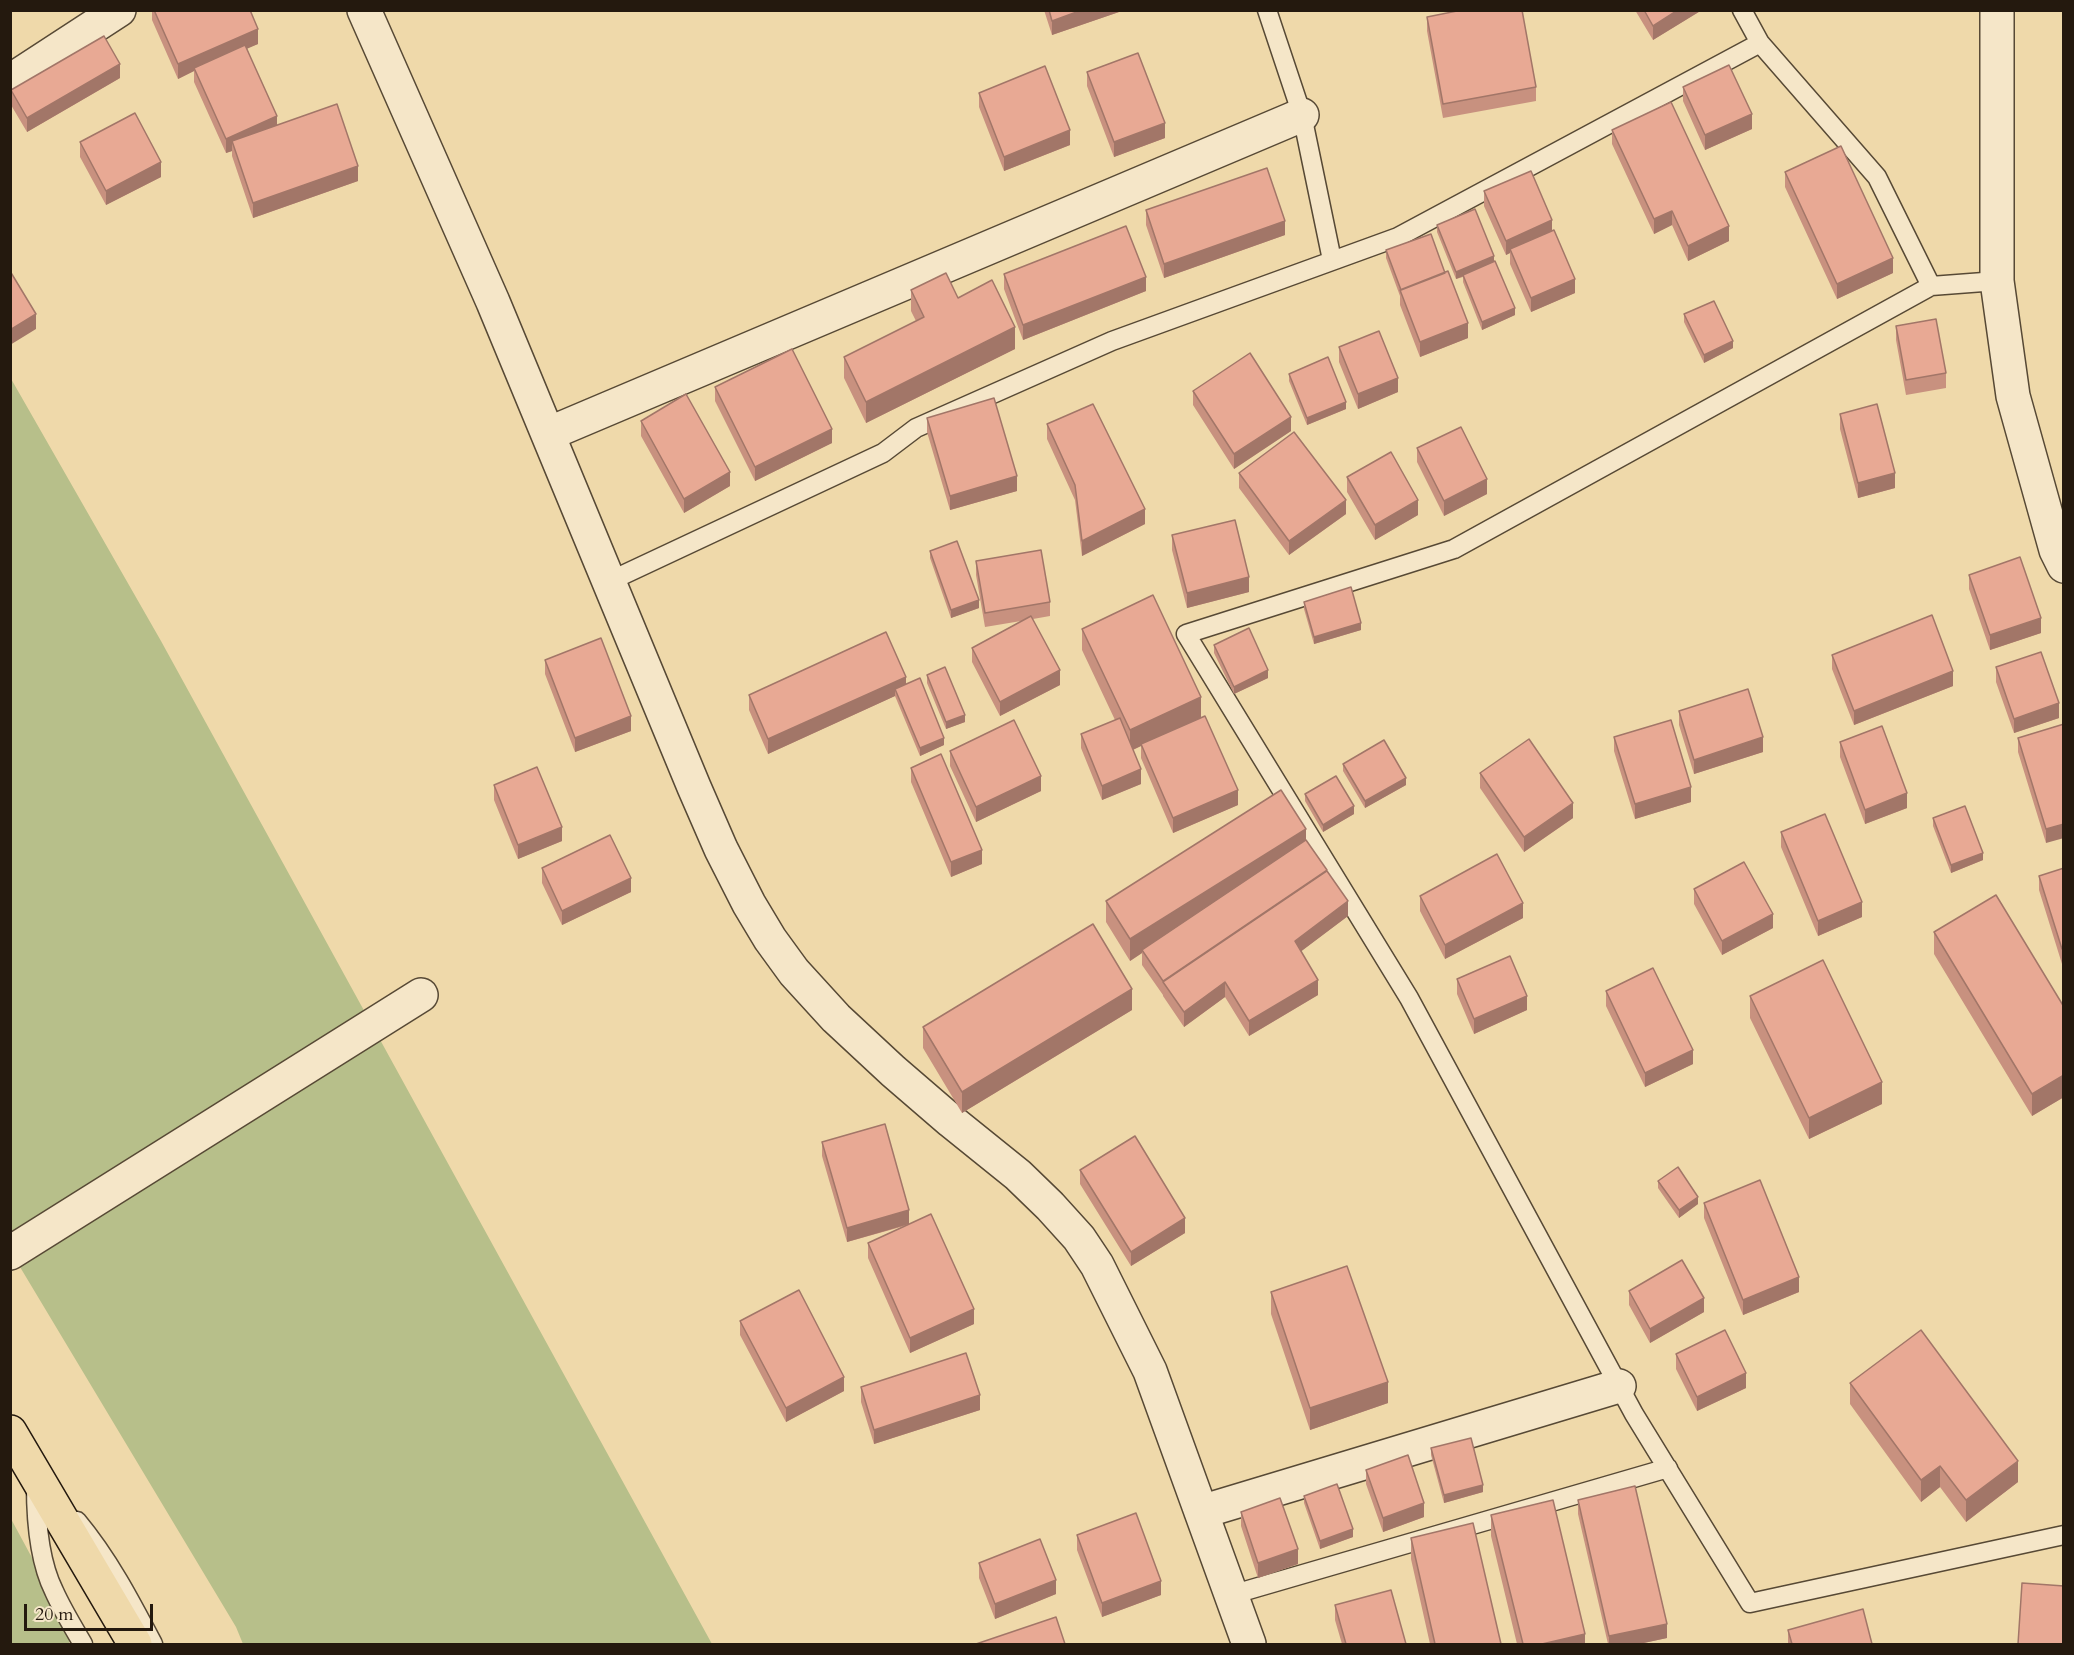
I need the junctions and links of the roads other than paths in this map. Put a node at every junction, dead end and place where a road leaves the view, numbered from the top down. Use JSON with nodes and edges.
{"nodes":[{"id":1,"x":119,"y":10,"type":"edge"},
{"id":2,"x":364,"y":10,"type":"edge"},
{"id":3,"x":1267,"y":10,"type":"edge"},
{"id":4,"x":1742,"y":10,"type":"edge"},
{"id":5,"x":1997,"y":10,"type":"edge"},
{"id":6,"x":1760,"y":43,"type":"junction"},
{"id":7,"x":10,"y":81,"type":"edge"},
{"id":8,"x":1302,"y":115,"type":"junction"},
{"id":9,"x":1332,"y":260,"type":"junction"},
{"id":10,"x":1997,"y":281,"type":"junction"},
{"id":11,"x":1931,"y":286,"type":"junction"},
{"id":12,"x":548,"y":434,"type":"junction"},
{"id":13,"x":2064,"y":566,"type":"edge"},
{"id":14,"x":610,"y":581,"type":"junction"},
{"id":15,"x":421,"y":996,"type":"dead end"},
{"id":16,"x":10,"y":1253,"type":"edge"},
{"id":17,"x":1619,"y":1386,"type":"junction"},
{"id":18,"x":10,"y":1432,"type":"edge"},
{"id":19,"x":1668,"y":1468,"type":"junction"},
{"id":20,"x":36,"y":1475,"type":"junction"},
{"id":21,"x":1200,"y":1512,"type":"junction"},
{"id":22,"x":2064,"y":1535,"type":"edge"},
{"id":23,"x":1231,"y":1595,"type":"junction"},
{"id":24,"x":83,"y":1644,"type":"edge"},
{"id":25,"x":135,"y":1644,"type":"edge"},
{"id":26,"x":153,"y":1644,"type":"edge"},
{"id":27,"x":1249,"y":1644,"type":"edge"}],
"edges":[{"from":1,"to":7,"type":"street"},
{"from":2,"to":12,"type":"street"},
{"from":3,"to":8,"type":"lane"},
{"from":4,"to":6,"type":"lane"},
{"from":5,"to":10,"type":"street"},
{"from":6,"to":9,"type":"lane"},
{"from":6,"to":11,"type":"lane"},
{"from":8,"to":9,"type":"lane"},
{"from":8,"to":12,"type":"street"},
{"from":9,"to":14,"type":"lane"},
{"from":10,"to":11,"type":"lane"},
{"from":10,"to":13,"type":"street"},
{"from":11,"to":17,"type":"lane"},
{"from":12,"to":14,"type":"street"},
{"from":14,"to":21,"type":"street"},
{"from":15,"to":16,"type":"street"},
{"from":17,"to":19,"type":"lane"},
{"from":17,"to":21,"type":"street"},
{"from":18,"to":20,"type":"highway"},
{"from":19,"to":22,"type":"lane"},
{"from":19,"to":23,"type":"lane"},
{"from":20,"to":24,"type":"lane"},
{"from":20,"to":25,"type":"highway"},
{"from":20,"to":26,"type":"lane"},
{"from":21,"to":23,"type":"street"},
{"from":23,"to":27,"type":"street"}]}
